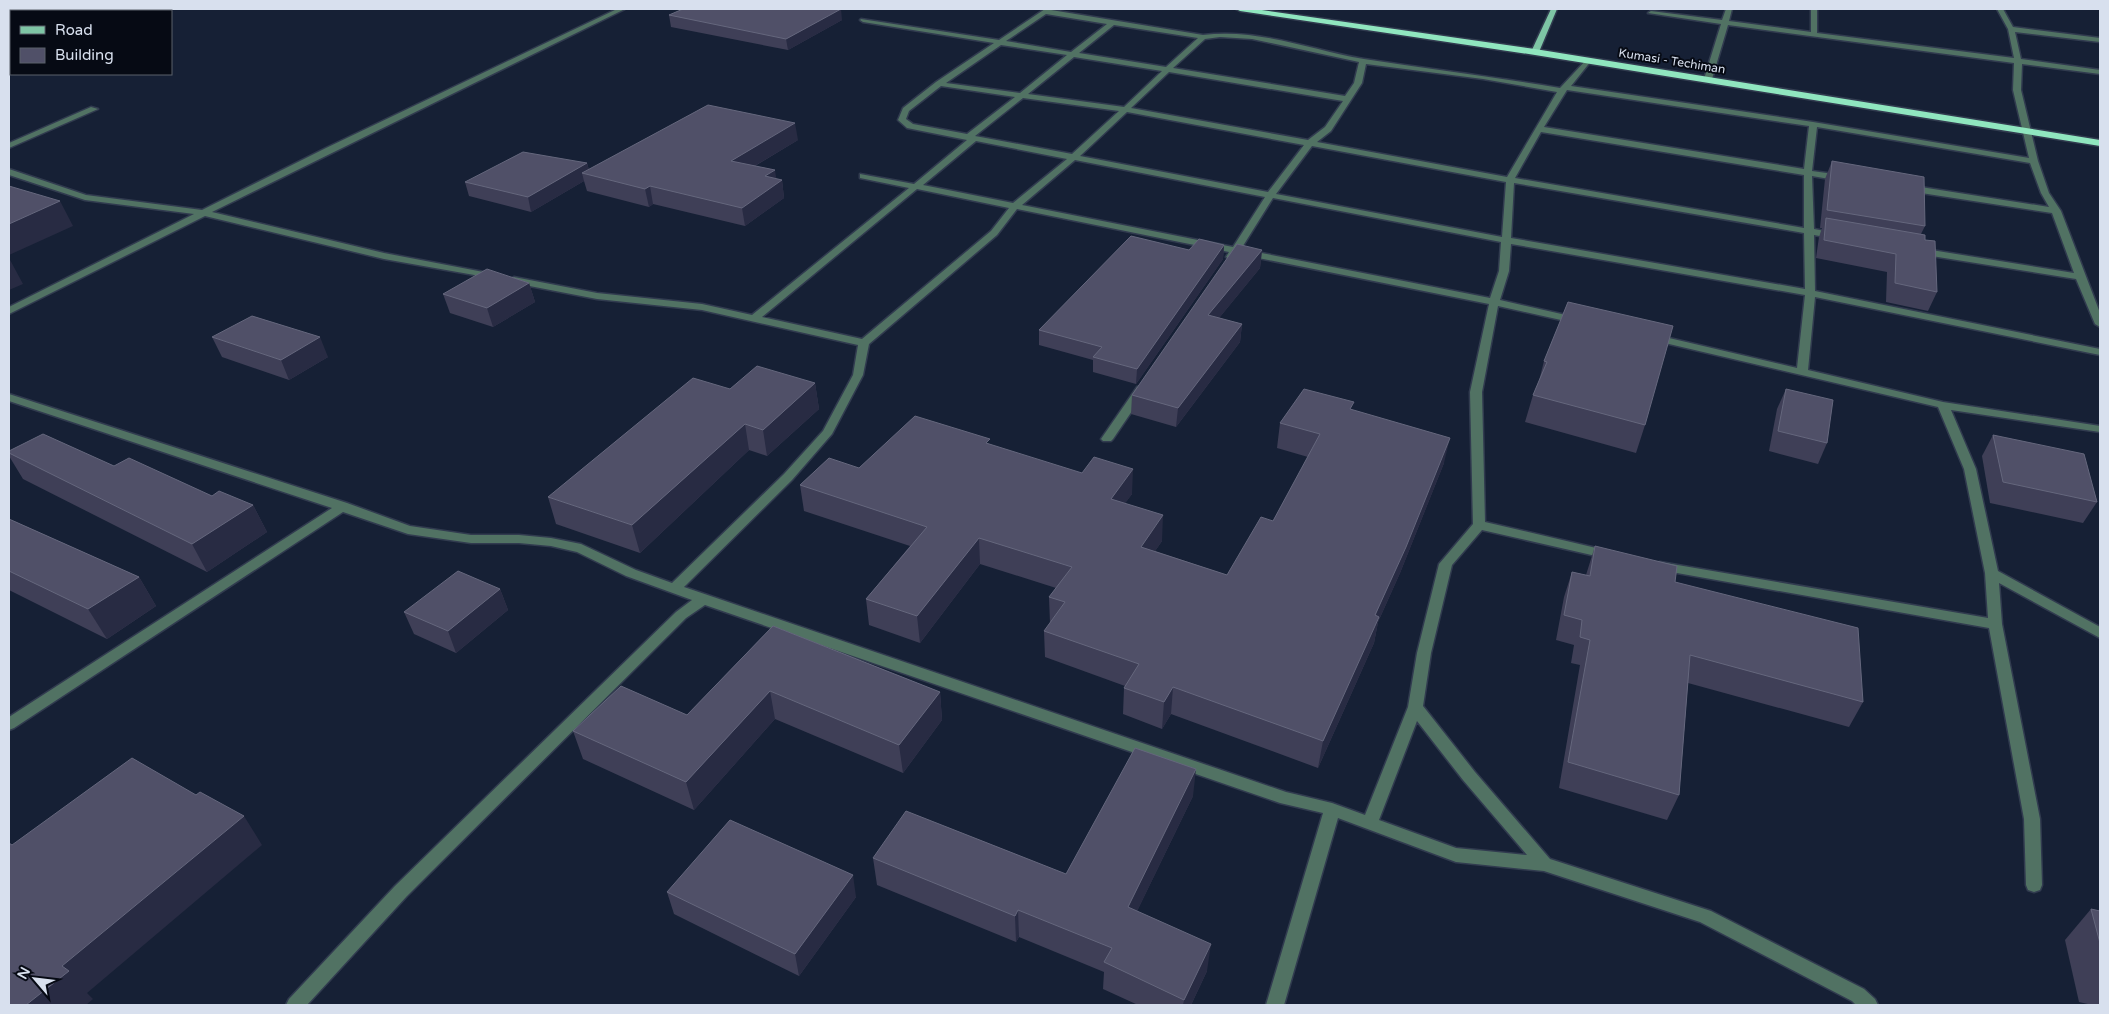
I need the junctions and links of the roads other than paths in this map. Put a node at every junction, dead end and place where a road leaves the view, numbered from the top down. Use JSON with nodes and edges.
{"nodes":[{"id":1,"x":622,"y":9,"type":"edge"},
{"id":2,"x":1240,"y":9,"type":"edge"},
{"id":3,"x":1554,"y":9,"type":"edge"},
{"id":4,"x":1729,"y":9,"type":"edge"},
{"id":5,"x":1814,"y":9,"type":"edge"},
{"id":6,"x":2000,"y":9,"type":"edge"},
{"id":7,"x":1047,"y":10,"type":"edge"},
{"id":8,"x":1651,"y":13,"type":"dead end"},
{"id":9,"x":863,"y":20,"type":"dead end"},
{"id":10,"x":1726,"y":22,"type":"junction"},
{"id":11,"x":1112,"y":23,"type":"junction"},
{"id":12,"x":2011,"y":29,"type":"junction"},
{"id":13,"x":1814,"y":33,"type":"junction"},
{"id":14,"x":1203,"y":37,"type":"junction"},
{"id":15,"x":2100,"y":40,"type":"edge"},
{"id":16,"x":999,"y":43,"type":"junction"},
{"id":17,"x":1535,"y":52,"type":"junction"},
{"id":18,"x":1072,"y":54,"type":"junction"},
{"id":19,"x":1363,"y":61,"type":"junction"},
{"id":20,"x":1587,"y":61,"type":"junction"},
{"id":21,"x":2018,"y":62,"type":"junction"},
{"id":22,"x":1168,"y":70,"type":"junction"},
{"id":23,"x":2100,"y":72,"type":"edge"},
{"id":24,"x":1708,"y":79,"type":"junction"},
{"id":25,"x":939,"y":84,"type":"junction"},
{"id":26,"x":1563,"y":89,"type":"junction"},
{"id":27,"x":1021,"y":97,"type":"junction"},
{"id":28,"x":1347,"y":99,"type":"junction"},
{"id":29,"x":94,"y":109,"type":"dead end"},
{"id":30,"x":1124,"y":109,"type":"junction"},
{"id":31,"x":1813,"y":124,"type":"junction"},
{"id":32,"x":1539,"y":129,"type":"junction"},
{"id":33,"x":2027,"y":131,"type":"junction"},
{"id":34,"x":970,"y":138,"type":"junction"},
{"id":35,"x":2100,"y":143,"type":"edge"},
{"id":36,"x":1309,"y":144,"type":"junction"},
{"id":37,"x":9,"y":146,"type":"edge"},
{"id":38,"x":1073,"y":158,"type":"junction"},
{"id":39,"x":2034,"y":161,"type":"junction"},
{"id":40,"x":9,"y":172,"type":"edge"},
{"id":41,"x":1808,"y":172,"type":"junction"},
{"id":42,"x":863,"y":176,"type":"dead end"},
{"id":43,"x":1846,"y":178,"type":"edge"},
{"id":44,"x":1510,"y":180,"type":"junction"},
{"id":45,"x":1894,"y":186,"type":"edge"},
{"id":46,"x":916,"y":187,"type":"junction"},
{"id":47,"x":1270,"y":196,"type":"junction"},
{"id":48,"x":1015,"y":206,"type":"junction"},
{"id":49,"x":2056,"y":211,"type":"junction"},
{"id":50,"x":203,"y":214,"type":"junction"},
{"id":51,"x":1809,"y":231,"type":"junction"},
{"id":52,"x":1845,"y":238,"type":"edge"},
{"id":53,"x":1505,"y":240,"type":"junction"},
{"id":54,"x":1909,"y":249,"type":"edge"},
{"id":55,"x":1235,"y":251,"type":"junction"},
{"id":56,"x":1224,"y":267,"type":"edge"},
{"id":57,"x":2080,"y":277,"type":"junction"},
{"id":58,"x":1810,"y":293,"type":"junction"},
{"id":59,"x":1494,"y":302,"type":"junction"},
{"id":60,"x":9,"y":311,"type":"edge"},
{"id":61,"x":753,"y":319,"type":"junction"},
{"id":62,"x":1590,"y":323,"type":"edge"},
{"id":63,"x":2100,"y":324,"type":"edge"},
{"id":64,"x":1638,"y":334,"type":"edge"},
{"id":65,"x":864,"y":343,"type":"junction"},
{"id":66,"x":2100,"y":352,"type":"edge"},
{"id":67,"x":1802,"y":371,"type":"junction"},
{"id":68,"x":1146,"y":382,"type":"edge"},
{"id":69,"x":9,"y":398,"type":"edge"},
{"id":70,"x":1943,"y":405,"type":"junction"},
{"id":71,"x":2100,"y":429,"type":"edge"},
{"id":72,"x":1107,"y":439,"type":"dead end"},
{"id":73,"x":343,"y":506,"type":"junction"},
{"id":74,"x":1480,"y":525,"type":"junction"},
{"id":75,"x":1618,"y":557,"type":"edge"},
{"id":76,"x":1646,"y":563,"type":"edge"},
{"id":77,"x":1992,"y":573,"type":"junction"},
{"id":78,"x":675,"y":588,"type":"junction"},
{"id":79,"x":703,"y":598,"type":"junction"},
{"id":80,"x":1995,"y":624,"type":"junction"},
{"id":81,"x":2100,"y":633,"type":"edge"},
{"id":82,"x":1415,"y":707,"type":"junction"},
{"id":83,"x":9,"y":724,"type":"edge"},
{"id":84,"x":1332,"y":809,"type":"junction"},
{"id":85,"x":1370,"y":823,"type":"junction"},
{"id":86,"x":1544,"y":864,"type":"junction"},
{"id":87,"x":2034,"y":885,"type":"dead end"},
{"id":88,"x":295,"y":1005,"type":"edge"},
{"id":89,"x":1275,"y":1005,"type":"edge"},
{"id":90,"x":1869,"y":1005,"type":"edge"}],
"edges":[{"from":1,"to":50,"type":"street"},
{"from":2,"to":17,"type":"highway","name":"Kumasi - Techiman"},
{"from":3,"to":17,"type":"main road"},
{"from":4,"to":10,"type":"street"},
{"from":5,"to":13,"type":"street"},
{"from":6,"to":12,"type":"street"},
{"from":7,"to":11,"type":"street"},
{"from":7,"to":16,"type":"street"},
{"from":8,"to":10,"type":"street"},
{"from":9,"to":16,"type":"street"},
{"from":10,"to":13,"type":"street"},
{"from":10,"to":24,"type":"street"},
{"from":11,"to":14,"type":"street"},
{"from":11,"to":18,"type":"street"},
{"from":12,"to":15,"type":"street"},
{"from":12,"to":21,"type":"street"},
{"from":13,"to":21,"type":"street"},
{"from":14,"to":19,"type":"street"},
{"from":14,"to":22,"type":"street"},
{"from":16,"to":18,"type":"street"},
{"from":16,"to":25,"type":"street"},
{"from":17,"to":20,"type":"highway","name":"Kumasi - Techiman"},
{"from":18,"to":22,"type":"street"},
{"from":18,"to":27,"type":"street"},
{"from":19,"to":26,"type":"street"},
{"from":19,"to":28,"type":"street"},
{"from":20,"to":24,"type":"highway","name":"Kumasi - Techiman"},
{"from":20,"to":26,"type":"street"},
{"from":21,"to":23,"type":"street"},
{"from":21,"to":33,"type":"street"},
{"from":22,"to":28,"type":"street"},
{"from":22,"to":30,"type":"street"},
{"from":24,"to":33,"type":"highway","name":"Kumasi - Techiman"},
{"from":25,"to":27,"type":"street"},
{"from":25,"to":34,"type":"street"},
{"from":26,"to":31,"type":"street"},
{"from":26,"to":32,"type":"street"},
{"from":27,"to":30,"type":"street"},
{"from":27,"to":34,"type":"street"},
{"from":28,"to":36,"type":"street"},
{"from":29,"to":37,"type":"street"},
{"from":30,"to":36,"type":"street"},
{"from":30,"to":38,"type":"street"},
{"from":31,"to":39,"type":"street"},
{"from":31,"to":41,"type":"street"},
{"from":32,"to":41,"type":"street"},
{"from":32,"to":44,"type":"street"},
{"from":33,"to":35,"type":"highway","name":"Kumasi - Techiman"},
{"from":33,"to":39,"type":"street"},
{"from":34,"to":38,"type":"street"},
{"from":34,"to":46,"type":"street"},
{"from":36,"to":44,"type":"street"},
{"from":36,"to":47,"type":"street"},
{"from":38,"to":47,"type":"street"},
{"from":38,"to":48,"type":"street"},
{"from":39,"to":49,"type":"street"},
{"from":40,"to":50,"type":"street"},
{"from":41,"to":43,"type":"street"},
{"from":41,"to":51,"type":"street"},
{"from":42,"to":46,"type":"street"},
{"from":44,"to":51,"type":"street"},
{"from":44,"to":53,"type":"street"},
{"from":45,"to":49,"type":"street"},
{"from":46,"to":48,"type":"street"},
{"from":46,"to":61,"type":"street"},
{"from":47,"to":53,"type":"street"},
{"from":47,"to":55,"type":"street"},
{"from":48,"to":55,"type":"street"},
{"from":48,"to":65,"type":"street"},
{"from":49,"to":57,"type":"street"},
{"from":50,"to":60,"type":"street"},
{"from":50,"to":61,"type":"street"},
{"from":51,"to":52,"type":"street"},
{"from":51,"to":58,"type":"street"},
{"from":53,"to":58,"type":"street"},
{"from":53,"to":59,"type":"street"},
{"from":54,"to":57,"type":"street"},
{"from":55,"to":56,"type":"street"},
{"from":55,"to":59,"type":"street"},
{"from":57,"to":63,"type":"street"},
{"from":58,"to":66,"type":"street"},
{"from":58,"to":67,"type":"street"},
{"from":59,"to":62,"type":"street"},
{"from":59,"to":74,"type":"street"},
{"from":61,"to":65,"type":"street"},
{"from":64,"to":67,"type":"street"},
{"from":65,"to":78,"type":"street"},
{"from":67,"to":70,"type":"street"},
{"from":68,"to":72,"type":"street"},
{"from":69,"to":73,"type":"street"},
{"from":70,"to":71,"type":"street"},
{"from":70,"to":77,"type":"street"},
{"from":73,"to":78,"type":"street"},
{"from":73,"to":83,"type":"street"},
{"from":74,"to":75,"type":"street"},
{"from":74,"to":82,"type":"street"},
{"from":76,"to":80,"type":"street"},
{"from":77,"to":80,"type":"street"},
{"from":77,"to":81,"type":"street"},
{"from":78,"to":79,"type":"street"},
{"from":79,"to":84,"type":"street"},
{"from":79,"to":88,"type":"street"},
{"from":80,"to":87,"type":"street"},
{"from":82,"to":85,"type":"street"},
{"from":82,"to":86,"type":"street"},
{"from":84,"to":85,"type":"street"},
{"from":84,"to":89,"type":"street"},
{"from":85,"to":86,"type":"street"},
{"from":86,"to":90,"type":"street"}]}
